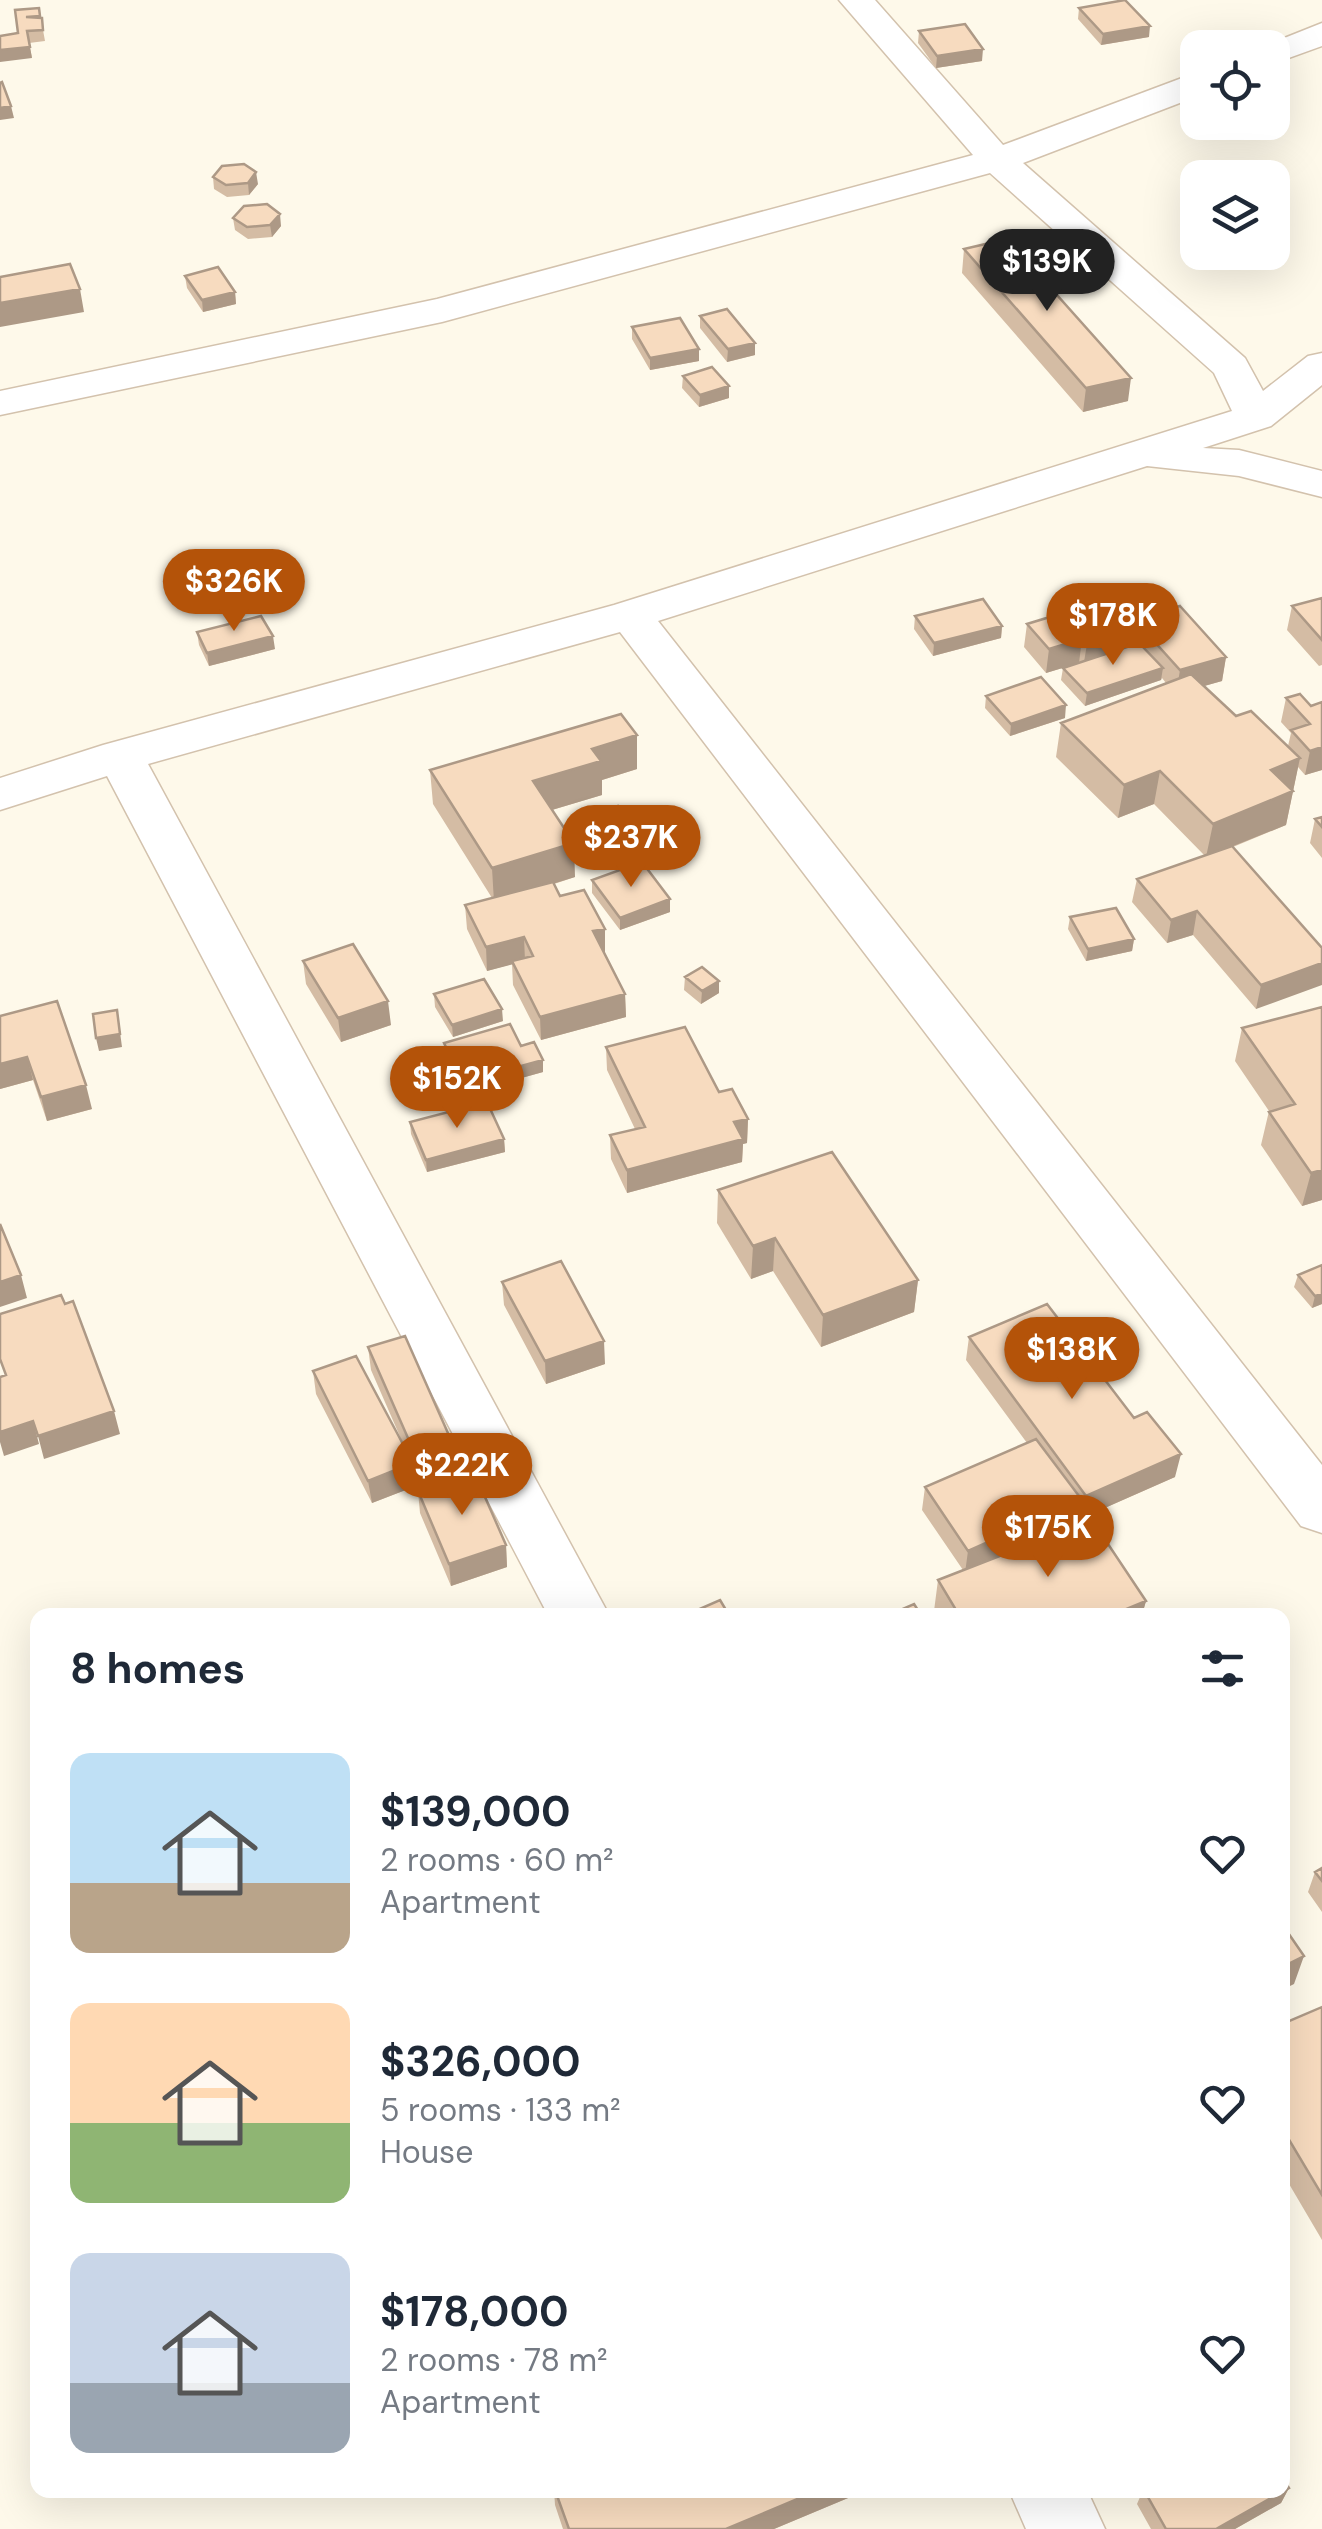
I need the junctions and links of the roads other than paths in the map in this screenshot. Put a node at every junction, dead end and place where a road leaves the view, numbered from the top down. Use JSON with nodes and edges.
{"nodes":[{"id":1,"x":856,"y":0,"type":"edge"},
{"id":2,"x":1322,"y":34,"type":"edge"},
{"id":3,"x":1290,"y":47,"type":"edge"},
{"id":4,"x":1180,"y":90,"type":"edge"},
{"id":5,"x":997,"y":160,"type":"junction"},
{"id":6,"x":1322,"y":365,"type":"edge"},
{"id":7,"x":0,"y":403,"type":"edge"},
{"id":8,"x":1256,"y":416,"type":"junction"},
{"id":9,"x":1133,"y":456,"type":"junction"},
{"id":10,"x":1322,"y":484,"type":"edge"},
{"id":11,"x":630,"y":615,"type":"junction"},
{"id":12,"x":120,"y":756,"type":"junction"},
{"id":13,"x":0,"y":794,"type":"edge"},
{"id":14,"x":1322,"y":1509,"type":"edge"},
{"id":15,"x":575,"y":1608,"type":"edge"},
{"id":16,"x":1050,"y":2498,"type":"edge"},
{"id":17,"x":1067,"y":2529,"type":"edge"}],
"edges":[{"from":1,"to":5,"type":"street"},
{"from":2,"to":3,"type":"street"},
{"from":4,"to":5,"type":"street"},
{"from":5,"to":7,"type":"street"},
{"from":5,"to":8,"type":"street"},
{"from":6,"to":8,"type":"street"},
{"from":8,"to":9,"type":"street"},
{"from":9,"to":10,"type":"street"},
{"from":9,"to":11,"type":"street"},
{"from":11,"to":12,"type":"street"},
{"from":11,"to":14,"type":"street"},
{"from":12,"to":13,"type":"street"},
{"from":12,"to":15,"type":"street"},
{"from":16,"to":17,"type":"street"}]}
